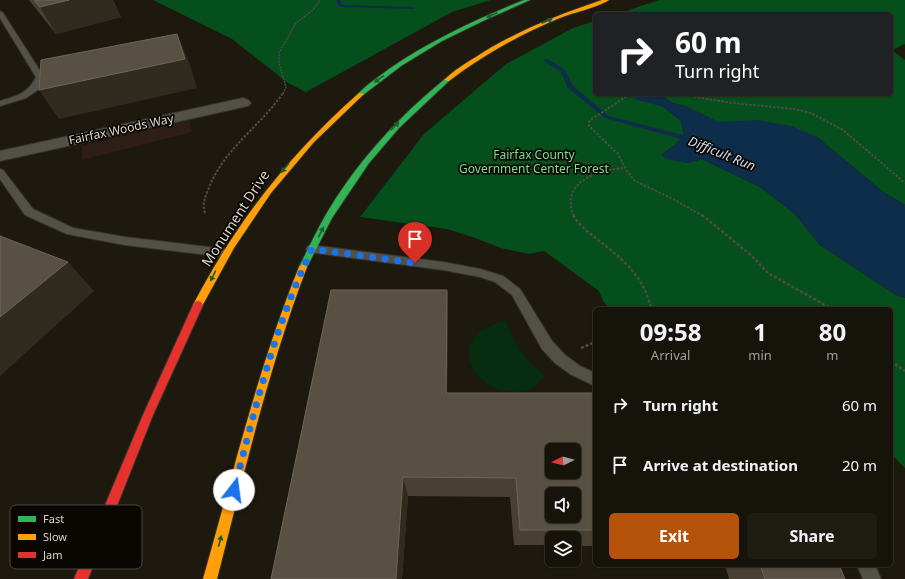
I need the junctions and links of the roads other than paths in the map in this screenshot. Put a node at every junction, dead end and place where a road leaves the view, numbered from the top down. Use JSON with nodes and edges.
{"nodes":[{"id":1,"x":528,"y":0,"type":"edge"},
{"id":2,"x":607,"y":0,"type":"edge"},
{"id":3,"x":0,"y":13,"type":"edge"},
{"id":4,"x":243,"y":103,"type":"dead end"},
{"id":5,"x":0,"y":104,"type":"edge"},
{"id":6,"x":0,"y":156,"type":"edge"},
{"id":7,"x":0,"y":172,"type":"edge"},
{"id":8,"x":312,"y":249,"type":"junction"},
{"id":9,"x":225,"y":253,"type":"junction"},
{"id":10,"x":593,"y":379,"type":"edge"},
{"id":11,"x":112,"y":505,"type":"edge"},
{"id":12,"x":867,"y":567,"type":"edge"},
{"id":13,"x":85,"y":569,"type":"edge"},
{"id":14,"x":81,"y":579,"type":"edge"},
{"id":15,"x":210,"y":579,"type":"edge"},
{"id":16,"x":872,"y":579,"type":"edge"}],
"edges":[{"from":1,"to":9,"type":"main road","name":"Monument Drive","one_way":true},
{"from":8,"to":2,"type":"main road","one_way":true},
{"from":3,"to":5,"type":"lane"},
{"from":4,"to":6,"type":"street","name":"Fairfax Woods Way"},
{"from":7,"to":9,"type":"lane"},
{"from":8,"to":10,"type":"lane"},
{"from":15,"to":8,"type":"main road","one_way":true},
{"from":9,"to":11,"type":"main road","name":"Monument Drive","one_way":true},
{"from":12,"to":16,"type":"lane"},
{"from":13,"to":14,"type":"main road","name":"Monument Drive","one_way":true}]}
